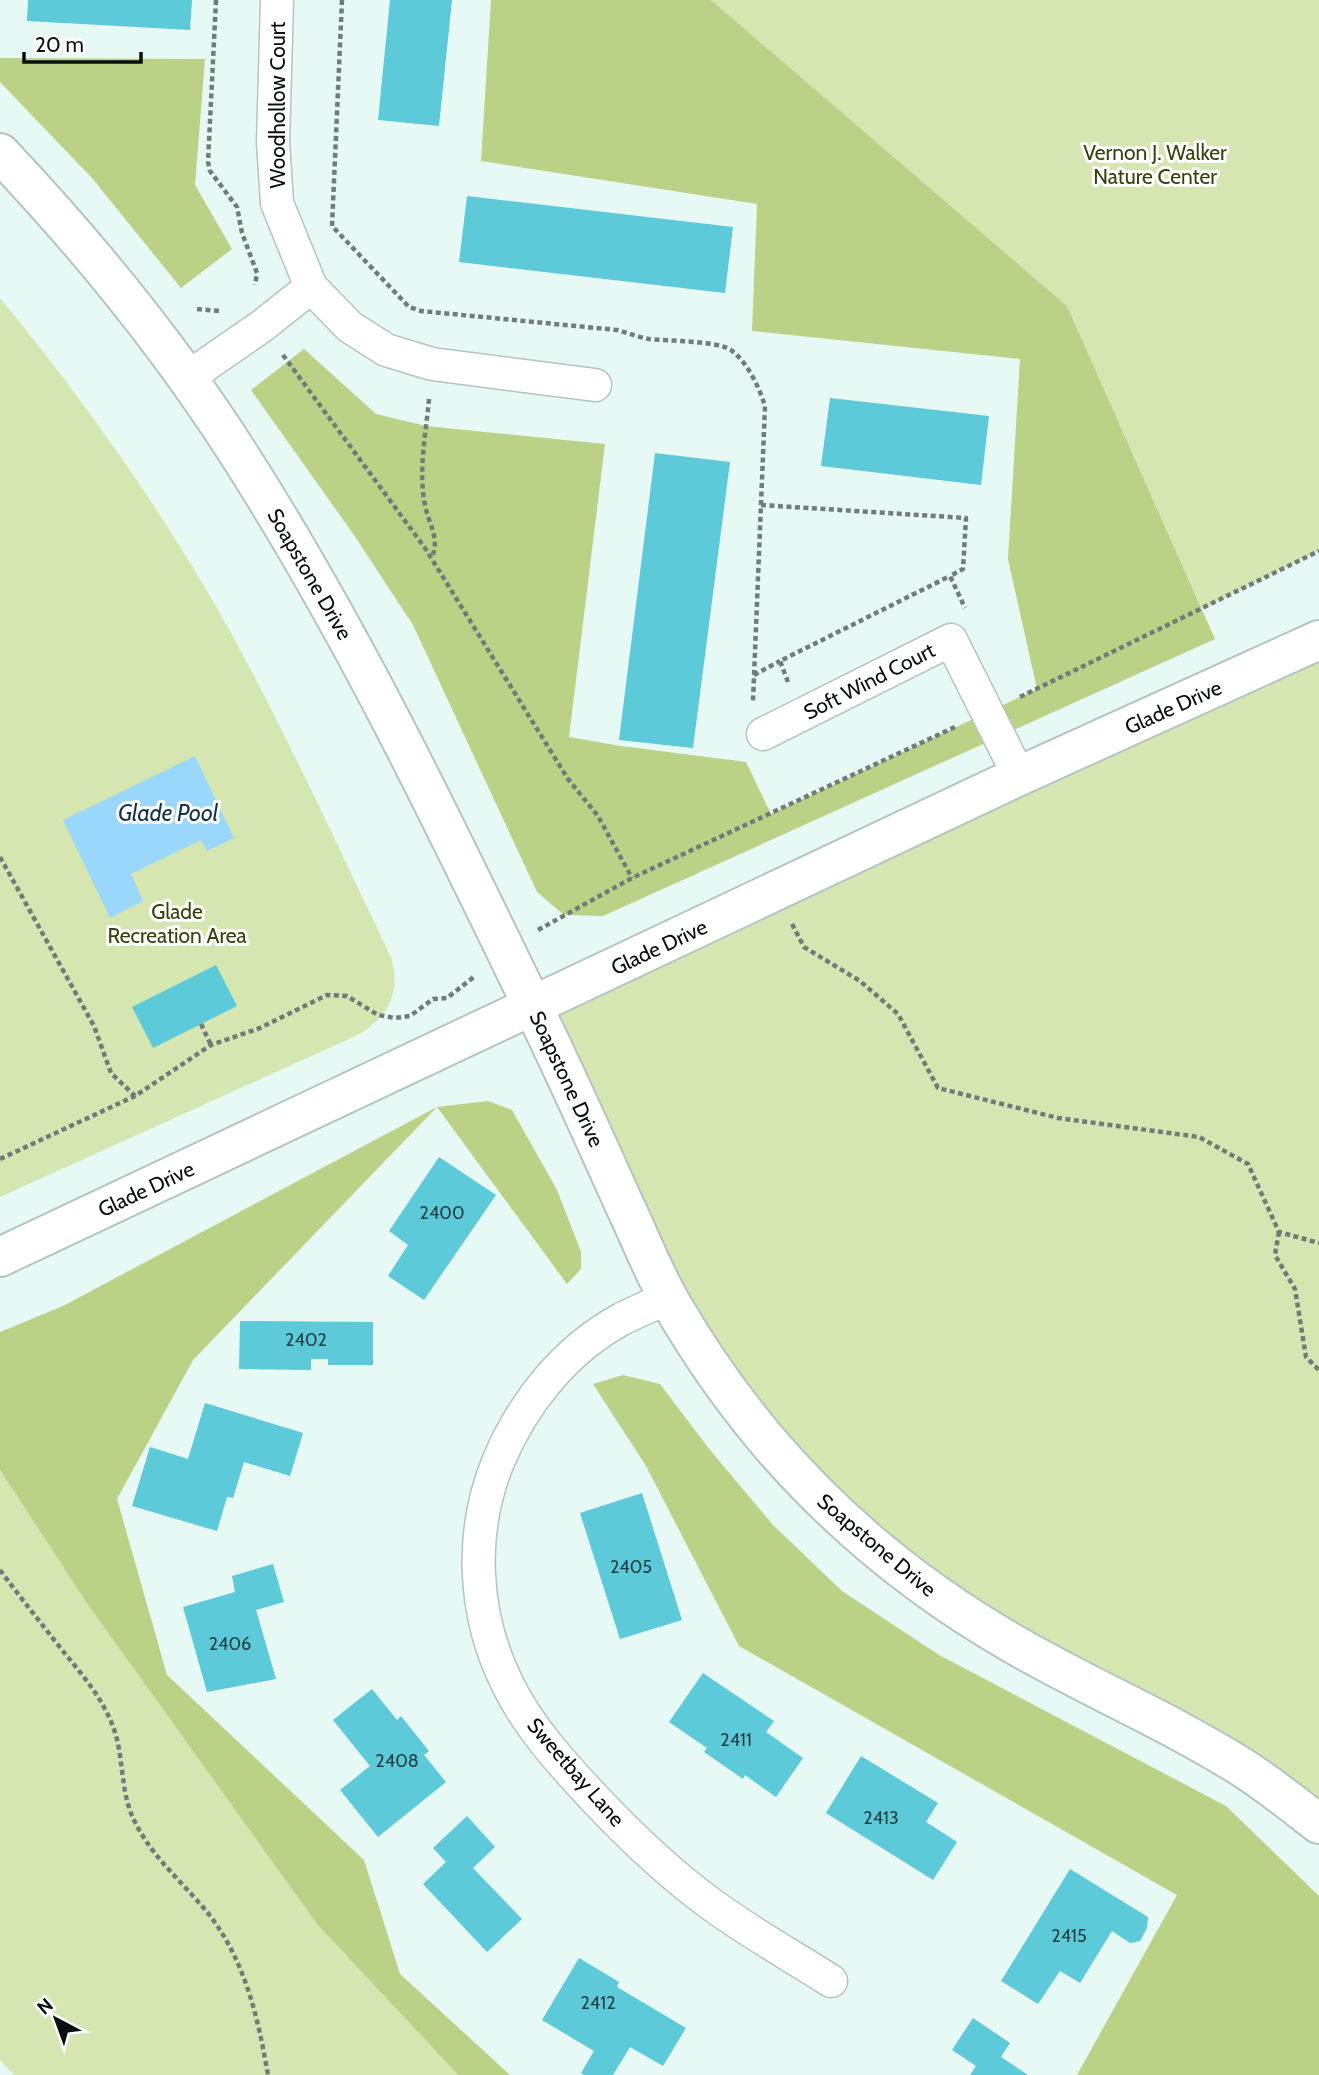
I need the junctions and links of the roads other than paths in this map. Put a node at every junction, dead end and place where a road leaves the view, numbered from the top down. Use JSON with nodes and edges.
{"nodes":[{"id":1,"x":277,"y":0,"type":"edge"},
{"id":2,"x":0,"y":153,"type":"edge"},
{"id":3,"x":311,"y":287,"type":"junction"},
{"id":4,"x":187,"y":378,"type":"junction"},
{"id":5,"x":595,"y":386,"type":"dead end"},
{"id":6,"x":1319,"y":640,"type":"edge"},
{"id":7,"x":763,"y":734,"type":"dead end"},
{"id":8,"x":1019,"y":776,"type":"junction"},
{"id":9,"x":533,"y":1006,"type":"junction"},
{"id":10,"x":0,"y":1257,"type":"edge"},
{"id":11,"x":668,"y":1298,"type":"junction"},
{"id":12,"x":1319,"y":1824,"type":"edge"},
{"id":13,"x":831,"y":1982,"type":"dead end"}],
"edges":[{"from":1,"to":3,"type":"street","name":"Woodhollow Court"},
{"from":2,"to":4,"type":"street","name":"Soapstone Drive"},
{"from":3,"to":4,"type":"street"},
{"from":3,"to":5,"type":"street","name":"Woodhollow Court"},
{"from":4,"to":9,"type":"street","name":"Soapstone Drive"},
{"from":6,"to":8,"type":"street","name":"Glade Drive"},
{"from":7,"to":8,"type":"street","name":"Soft Wind Court"},
{"from":8,"to":9,"type":"street","name":"Glade Drive"},
{"from":9,"to":10,"type":"street","name":"Glade Drive"},
{"from":9,"to":11,"type":"street","name":"Soapstone Drive"},
{"from":11,"to":12,"type":"street","name":"Soapstone Drive"},
{"from":11,"to":13,"type":"street","name":"Sweetbay Lane"}]}
